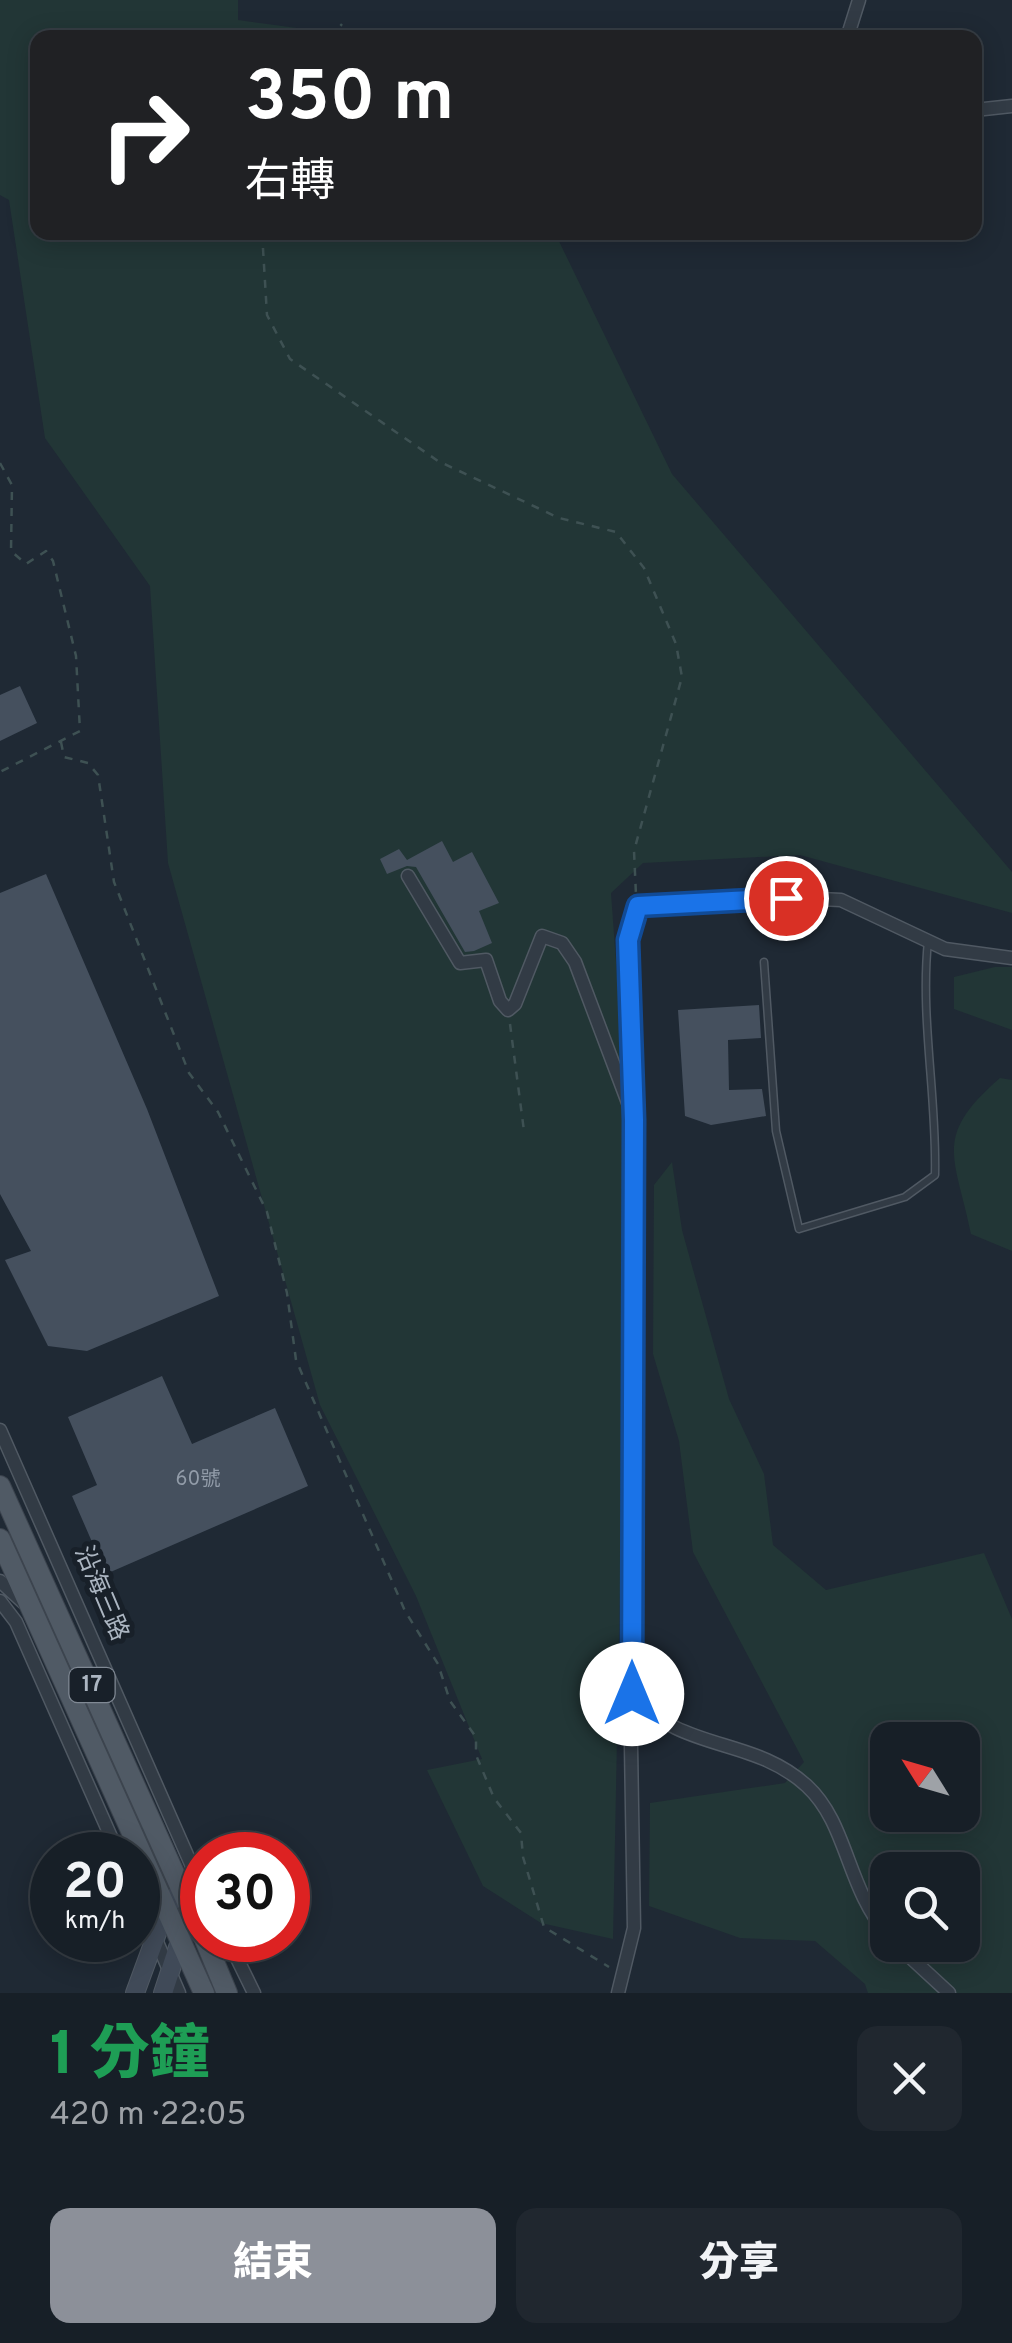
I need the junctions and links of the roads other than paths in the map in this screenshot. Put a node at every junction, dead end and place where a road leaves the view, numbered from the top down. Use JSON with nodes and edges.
{"nodes":[{"id":1,"x":859,"y":0,"type":"edge"},
{"id":2,"x":850,"y":30,"type":"edge"},
{"id":3,"x":1012,"y":106,"type":"edge"},
{"id":4,"x":982,"y":109,"type":"edge"},
{"id":5,"x":408,"y":876,"type":"dead end"},
{"id":6,"x":928,"y":940,"type":"junction"},
{"id":7,"x":1012,"y":958,"type":"edge"},
{"id":8,"x":764,"y":962,"type":"dead end"},
{"id":9,"x":634,"y":1120,"type":"junction"},
{"id":10,"x":0,"y":1430,"type":"edge"},
{"id":11,"x":0,"y":1486,"type":"edge"},
{"id":12,"x":0,"y":1539,"type":"edge"},
{"id":13,"x":0,"y":1581,"type":"edge"},
{"id":14,"x":64,"y":1600,"type":"junction"},
{"id":15,"x":0,"y":1601,"type":"edge"},
{"id":16,"x":36,"y":1614,"type":"junction"},
{"id":17,"x":632,"y":1694,"type":"junction"},
{"id":18,"x":109,"y":1832,"type":"edge"},
{"id":19,"x":180,"y":1860,"type":"edge"},
{"id":20,"x":180,"y":1897,"type":"edge"},
{"id":21,"x":166,"y":1906,"type":"junction"},
{"id":22,"x":870,"y":1908,"type":"edge"},
{"id":23,"x":160,"y":1921,"type":"edge"},
{"id":24,"x":180,"y":1939,"type":"joint"},
{"id":25,"x":160,"y":1950,"type":"edge"},
{"id":26,"x":145,"y":1962,"type":"edge"},
{"id":27,"x":190,"y":1962,"type":"edge"},
{"id":28,"x":214,"y":1962,"type":"edge"},
{"id":29,"x":239,"y":1962,"type":"edge"},
{"id":30,"x":915,"y":1962,"type":"edge"},
{"id":31,"x":170,"y":1972,"type":"junction"},
{"id":32,"x":135,"y":1993,"type":"edge"},
{"id":33,"x":163,"y":1993,"type":"edge"},
{"id":34,"x":179,"y":1993,"type":"edge"},
{"id":35,"x":204,"y":1993,"type":"edge"},
{"id":36,"x":227,"y":1993,"type":"edge"},
{"id":37,"x":254,"y":1993,"type":"edge"},
{"id":38,"x":618,"y":1993,"type":"edge"},
{"id":39,"x":949,"y":1993,"type":"edge"}],
"edges":[{"from":1,"to":2,"type":"street"},
{"from":3,"to":4,"type":"street"},
{"from":5,"to":9,"type":"street"},
{"from":6,"to":7,"type":"street"},
{"from":6,"to":8,"type":"lane"},
{"from":6,"to":9,"type":"street"},
{"from":9,"to":17,"type":"street"},
{"from":10,"to":14,"type":"street","name":"沿海三路"},
{"from":11,"to":14,"type":"main road","name":"沿海三路","number":"17"},
{"from":12,"to":16,"type":"main road","number":"17"},
{"from":13,"to":16,"type":"street"},
{"from":14,"to":16,"type":"street"},
{"from":14,"to":19,"type":"main road","name":"沿海三路","number":"17"},
{"from":15,"to":18,"type":"street"},
{"from":16,"to":21,"type":"main road","number":"17"},
{"from":17,"to":22,"type":"street"},
{"from":17,"to":38,"type":"street"},
{"from":20,"to":21,"type":"street"},
{"from":21,"to":23,"type":"street"},
{"from":21,"to":24,"type":"main road","number":"17"},
{"from":24,"to":31,"type":"street"},
{"from":25,"to":31,"type":"street"},
{"from":26,"to":32,"type":"street"},
{"from":27,"to":35,"type":"main road","number":"17"},
{"from":28,"to":36,"type":"main road","name":"沿海三路","number":"17"},
{"from":29,"to":37,"type":"street"},
{"from":30,"to":39,"type":"street"},
{"from":31,"to":33,"type":"street"},
{"from":31,"to":34,"type":"street"}]}
